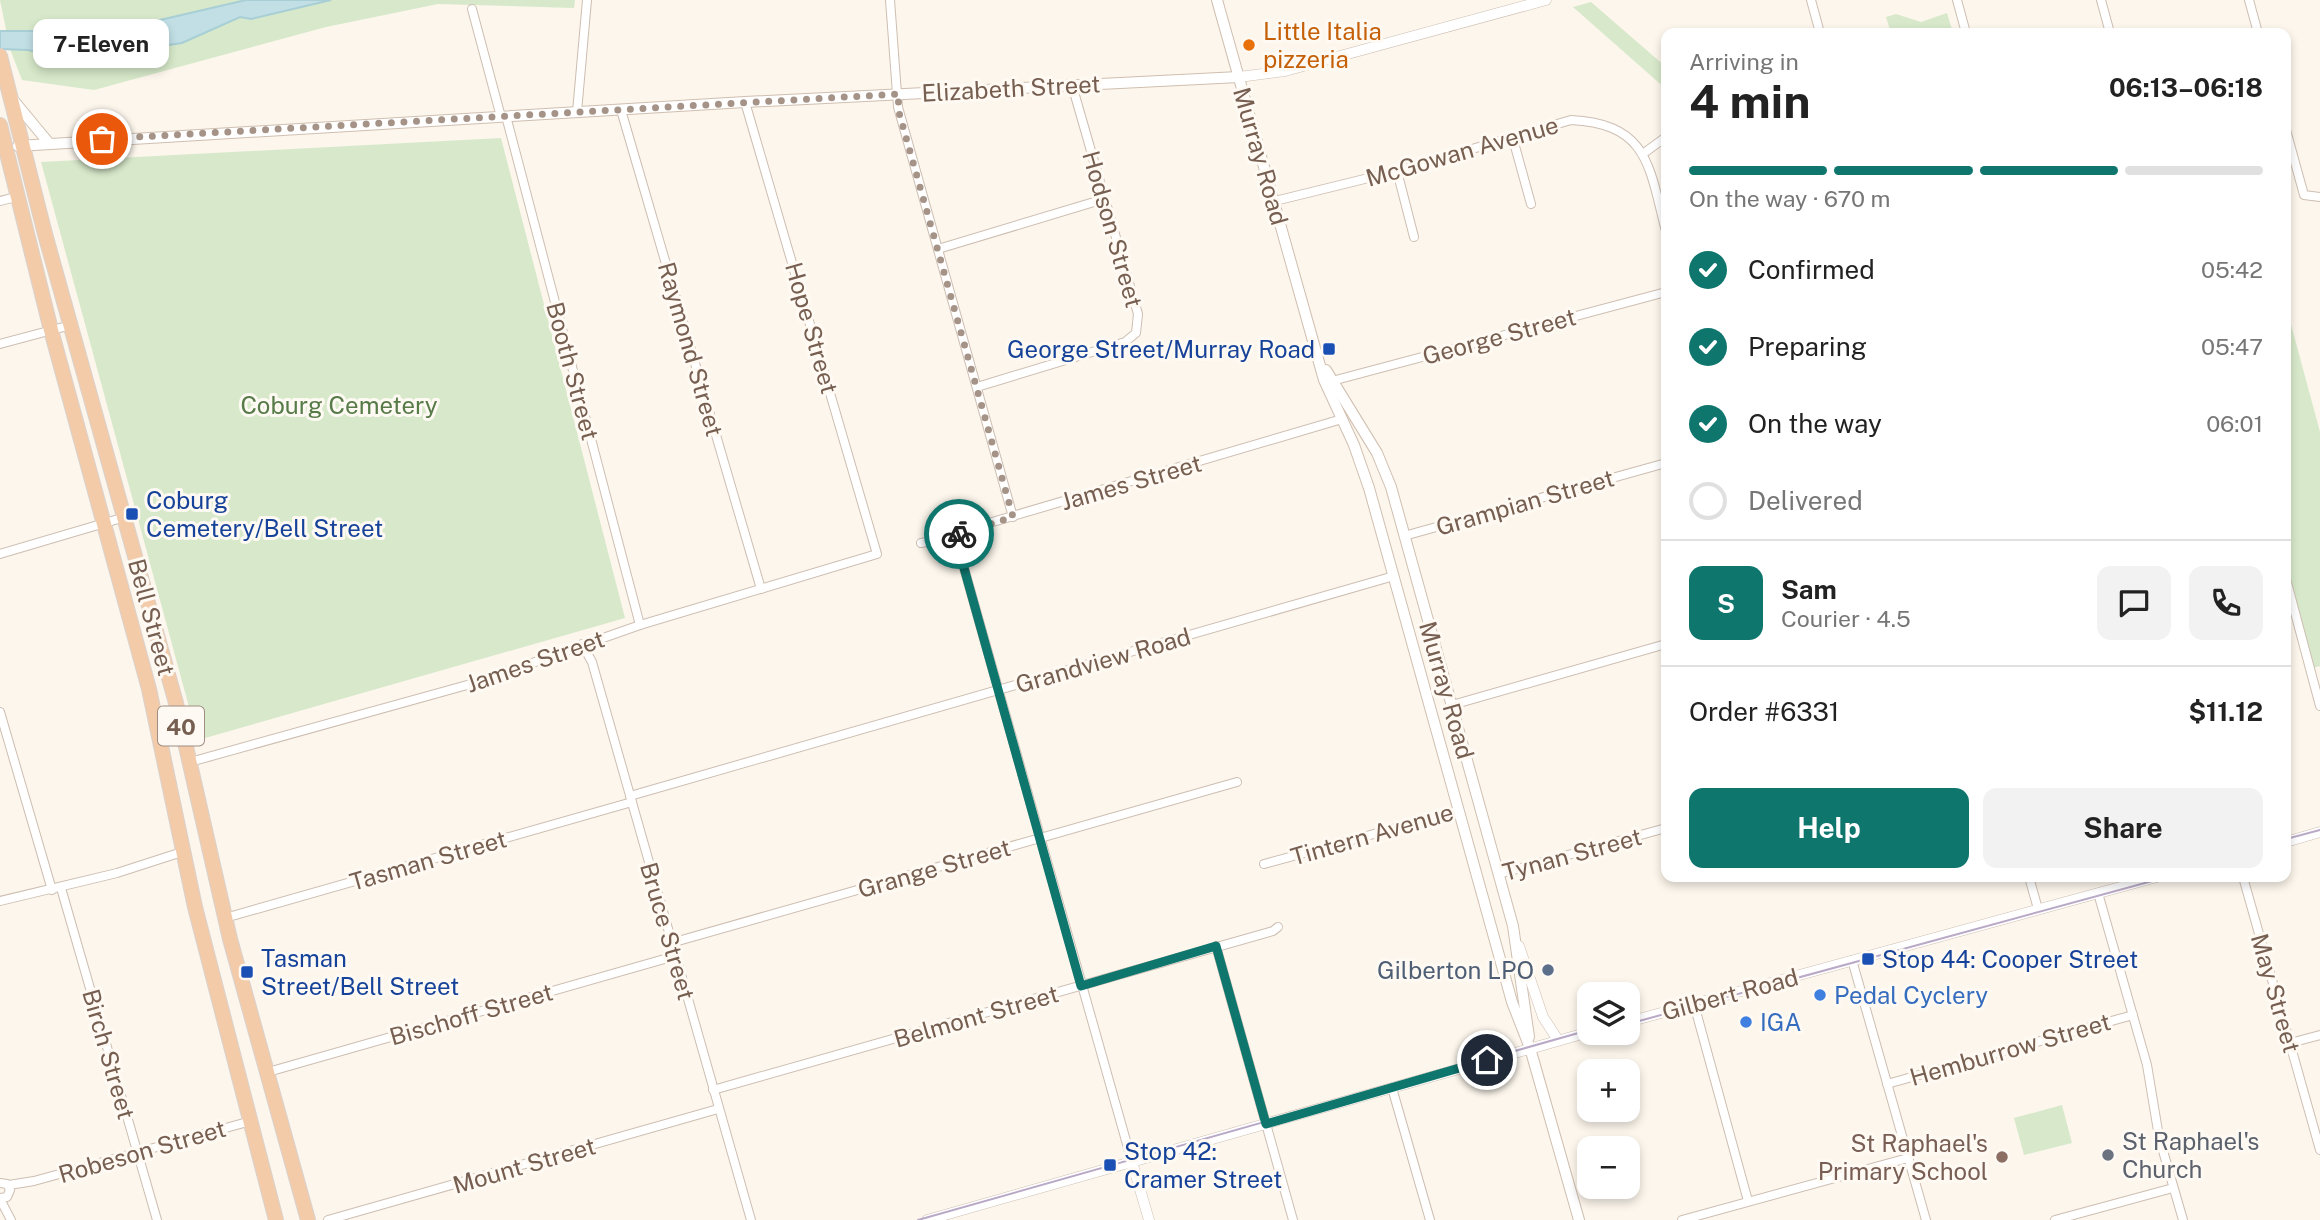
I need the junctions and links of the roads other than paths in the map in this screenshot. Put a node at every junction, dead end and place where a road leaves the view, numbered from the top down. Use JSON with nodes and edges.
{"nodes":[{"id":1,"x":587,"y":0,"type":"edge"},
{"id":2,"x":890,"y":0,"type":"edge"},
{"id":3,"x":1217,"y":0,"type":"edge"},
{"id":4,"x":1546,"y":0,"type":"edge"},
{"id":5,"x":1811,"y":0,"type":"edge"},
{"id":6,"x":1957,"y":0,"type":"edge"},
{"id":7,"x":2101,"y":0,"type":"edge"},
{"id":8,"x":2249,"y":0,"type":"edge"},
{"id":9,"x":472,"y":9,"type":"dead end"},
{"id":10,"x":1819,"y":28,"type":"edge"},
{"id":11,"x":1965,"y":28,"type":"edge"},
{"id":12,"x":2109,"y":28,"type":"edge"},
{"id":13,"x":2257,"y":28,"type":"edge"},
{"id":14,"x":0,"y":56,"type":"edge"},
{"id":15,"x":1239,"y":77,"type":"junction"},
{"id":16,"x":1072,"y":85,"type":"junction"},
{"id":17,"x":899,"y":94,"type":"junction"},
{"id":18,"x":11,"y":97,"type":"junction"},
{"id":19,"x":745,"y":102,"type":"junction"},
{"id":20,"x":621,"y":110,"type":"junction"},
{"id":21,"x":577,"y":112,"type":"junction"},
{"id":22,"x":503,"y":116,"type":"junction"},
{"id":23,"x":0,"y":125,"type":"edge"},
{"id":24,"x":1513,"y":139,"type":"junction"},
{"id":25,"x":1661,"y":141,"type":"edge"},
{"id":26,"x":48,"y":142,"type":"junction"},
{"id":27,"x":22,"y":145,"type":"junction"},
{"id":28,"x":5,"y":147,"type":"junction"},
{"id":29,"x":2291,"y":148,"type":"edge"},
{"id":30,"x":1644,"y":153,"type":"junction"},
{"id":31,"x":1397,"y":171,"type":"junction"},
{"id":32,"x":16,"y":197,"type":"junction"},
{"id":33,"x":2320,"y":197,"type":"edge"},
{"id":34,"x":1104,"y":199,"type":"junction"},
{"id":35,"x":0,"y":201,"type":"edge"},
{"id":36,"x":1275,"y":201,"type":"junction"},
{"id":37,"x":1531,"y":204,"type":"dead end"},
{"id":38,"x":1661,"y":212,"type":"edge"},
{"id":39,"x":1414,"y":237,"type":"dead end"},
{"id":40,"x":938,"y":249,"type":"junction"},
{"id":41,"x":1661,"y":293,"type":"edge"},
{"id":42,"x":71,"y":325,"type":"junction"},
{"id":43,"x":51,"y":330,"type":"junction"},
{"id":44,"x":0,"y":344,"type":"edge"},
{"id":45,"x":1318,"y":352,"type":"junction"},
{"id":46,"x":1332,"y":381,"type":"junction"},
{"id":47,"x":978,"y":387,"type":"junction"},
{"id":48,"x":1342,"y":419,"type":"junction"},
{"id":49,"x":1661,"y":464,"type":"edge"},
{"id":50,"x":125,"y":517,"type":"junction"},
{"id":51,"x":1013,"y":517,"type":"junction"},
{"id":52,"x":105,"y":522,"type":"junction"},
{"id":53,"x":958,"y":536,"type":"junction"},
{"id":54,"x":1404,"y":536,"type":"junction"},
{"id":55,"x":1384,"y":541,"type":"junction"},
{"id":56,"x":921,"y":543,"type":"dead end"},
{"id":57,"x":0,"y":554,"type":"edge"},
{"id":58,"x":877,"y":554,"type":"joint"},
{"id":59,"x":1414,"y":571,"type":"junction"},
{"id":60,"x":1394,"y":576,"type":"junction"},
{"id":61,"x":761,"y":589,"type":"junction"},
{"id":62,"x":2291,"y":598,"type":"edge"},
{"id":63,"x":640,"y":625,"type":"junction"},
{"id":64,"x":582,"y":644,"type":"junction"},
{"id":65,"x":1661,"y":645,"type":"edge"},
{"id":66,"x":996,"y":690,"type":"junction"},
{"id":67,"x":1452,"y":705,"type":"junction"},
{"id":68,"x":2320,"y":706,"type":"edge"},
{"id":69,"x":1431,"y":710,"type":"junction"},
{"id":70,"x":0,"y":712,"type":"edge"},
{"id":71,"x":190,"y":762,"type":"junction"},
{"id":72,"x":1237,"y":782,"type":"dead end"},
{"id":73,"x":631,"y":799,"type":"junction"},
{"id":74,"x":200,"y":803,"type":"junction"},
{"id":75,"x":1480,"y":804,"type":"junction"},
{"id":76,"x":1458,"y":811,"type":"junction"},
{"id":77,"x":174,"y":818,"type":"junction"},
{"id":78,"x":1661,"y":829,"type":"edge"},
{"id":79,"x":2320,"y":832,"type":"edge"},
{"id":80,"x":1041,"y":838,"type":"junction"},
{"id":81,"x":2291,"y":841,"type":"edge"},
{"id":82,"x":182,"y":852,"type":"junction"},
{"id":83,"x":1264,"y":864,"type":"dead end"},
{"id":84,"x":1499,"y":874,"type":"junction"},
{"id":85,"x":1478,"y":880,"type":"junction"},
{"id":86,"x":2030,"y":882,"type":"edge"},
{"id":87,"x":2139,"y":882,"type":"edge"},
{"id":88,"x":2244,"y":882,"type":"edge"},
{"id":89,"x":56,"y":889,"type":"junction"},
{"id":90,"x":2098,"y":893,"type":"junction"},
{"id":91,"x":0,"y":901,"type":"edge"},
{"id":92,"x":2038,"y":909,"type":"junction"},
{"id":93,"x":225,"y":918,"type":"junction"},
{"id":94,"x":1278,"y":926,"type":"dead end"},
{"id":95,"x":1513,"y":926,"type":"junction"},
{"id":96,"x":671,"y":943,"type":"junction"},
{"id":97,"x":1216,"y":946,"type":"junction"},
{"id":98,"x":675,"y":956,"type":"junction"},
{"id":99,"x":1852,"y":960,"type":"junction"},
{"id":100,"x":1081,"y":986,"type":"junction"},
{"id":101,"x":1694,"y":1004,"type":"junction"},
{"id":102,"x":2133,"y":1015,"type":"junction"},
{"id":103,"x":1640,"y":1019,"type":"edge"},
{"id":104,"x":1577,"y":1035,"type":"edge"},
{"id":105,"x":2320,"y":1035,"type":"edge"},
{"id":106,"x":1558,"y":1040,"type":"junction"},
{"id":107,"x":2290,"y":1043,"type":"junction"},
{"id":108,"x":1530,"y":1046,"type":"junction"},
{"id":109,"x":268,"y":1072,"type":"junction"},
{"id":110,"x":1887,"y":1084,"type":"junction"},
{"id":111,"x":1392,"y":1088,"type":"junction"},
{"id":112,"x":713,"y":1090,"type":"junction"},
{"id":113,"x":718,"y":1109,"type":"junction"},
{"id":114,"x":251,"y":1121,"type":"junction"},
{"id":115,"x":1266,"y":1124,"type":"junction"},
{"id":116,"x":2320,"y":1150,"type":"edge"},
{"id":117,"x":138,"y":1153,"type":"junction"},
{"id":118,"x":1908,"y":1157,"type":"junction"},
{"id":119,"x":1132,"y":1162,"type":"junction"},
{"id":120,"x":0,"y":1173,"type":"edge"},
{"id":121,"x":2174,"y":1188,"type":"junction"},
{"id":122,"x":5,"y":1191,"type":"edge"},
{"id":123,"x":1748,"y":1201,"type":"junction"},
{"id":124,"x":949,"y":1217,"type":"edge"},
{"id":125,"x":10,"y":1218,"type":"edge"},
{"id":126,"x":157,"y":1220,"type":"edge"},
{"id":127,"x":276,"y":1220,"type":"edge"},
{"id":128,"x":308,"y":1220,"type":"edge"},
{"id":129,"x":328,"y":1220,"type":"edge"},
{"id":130,"x":751,"y":1220,"type":"edge"},
{"id":131,"x":927,"y":1220,"type":"edge"},
{"id":132,"x":1149,"y":1220,"type":"edge"},
{"id":133,"x":1293,"y":1220,"type":"edge"},
{"id":134,"x":1430,"y":1220,"type":"edge"},
{"id":135,"x":1579,"y":1220,"type":"edge"},
{"id":136,"x":1682,"y":1220,"type":"edge"},
{"id":137,"x":1926,"y":1220,"type":"edge"},
{"id":138,"x":2055,"y":1220,"type":"edge"},
{"id":139,"x":2183,"y":1220,"type":"edge"}],
"edges":[{"from":1,"to":21,"type":"street"},
{"from":2,"to":17,"type":"street"},
{"from":3,"to":15,"type":"main road","name":"Murray Road"},
{"from":4,"to":15,"type":"street","name":"Elizabeth Street"},
{"from":5,"to":10,"type":"street"},
{"from":6,"to":11,"type":"street"},
{"from":7,"to":12,"type":"street"},
{"from":8,"to":13,"type":"street"},
{"from":9,"to":22,"type":"street","name":"Booth Street"},
{"from":14,"to":18,"type":"highway","name":"Bell Street","number":"40"},
{"from":15,"to":16,"type":"main road","name":"Elizabeth Street"},
{"from":15,"to":36,"type":"main road","name":"Murray Road"},
{"from":16,"to":17,"type":"main road","name":"Elizabeth Street"},
{"from":16,"to":34,"type":"street","name":"Hodson Street"},
{"from":17,"to":19,"type":"main road","name":"Elizabeth Street"},
{"from":17,"to":40,"type":"street"},
{"from":18,"to":26,"type":"main road"},
{"from":18,"to":27,"type":"highway","name":"Bell Street","number":"40"},
{"from":19,"to":20,"type":"main road","name":"Elizabeth Street"},
{"from":19,"to":58,"type":"street","name":"Hope Street"},
{"from":20,"to":21,"type":"main road","name":"Elizabeth Street"},
{"from":20,"to":61,"type":"street","name":"Raymond Street"},
{"from":21,"to":22,"type":"main road","name":"Elizabeth Street"},
{"from":22,"to":26,"type":"main road","name":"Elizabeth Street"},
{"from":22,"to":63,"type":"street","name":"Booth Street"},
{"from":23,"to":28,"type":"highway","name":"Bell Street","number":"40"},
{"from":24,"to":30,"type":"street","name":"McGowan Avenue"},
{"from":24,"to":31,"type":"street","name":"McGowan Avenue"},
{"from":24,"to":37,"type":"street"},
{"from":25,"to":30,"type":"street"},
{"from":26,"to":27,"type":"main road","name":"Elizabeth Street"},
{"from":27,"to":28,"type":"main road","name":"Elizabeth Street"},
{"from":27,"to":42,"type":"highway","name":"Bell Street","number":"40"},
{"from":28,"to":32,"type":"highway","name":"Bell Street","number":"40"},
{"from":29,"to":33,"type":"street"},
{"from":30,"to":38,"type":"street"},
{"from":31,"to":36,"type":"street","name":"McGowan Avenue"},
{"from":31,"to":39,"type":"street"},
{"from":32,"to":35,"type":"street"},
{"from":32,"to":43,"type":"highway","name":"Bell Street","number":"40"},
{"from":34,"to":40,"type":"street"},
{"from":34,"to":47,"type":"street","name":"Hodson Street"},
{"from":36,"to":45,"type":"main road","name":"Murray Road"},
{"from":40,"to":47,"type":"street"},
{"from":41,"to":46,"type":"street","name":"George Street"},
{"from":42,"to":43,"type":"street"},
{"from":42,"to":50,"type":"highway","name":"Bell Street","number":"40"},
{"from":43,"to":44,"type":"street"},
{"from":43,"to":52,"type":"highway","name":"Bell Street","number":"40"},
{"from":45,"to":46,"type":"main road","name":"Murray Road"},
{"from":45,"to":48,"type":"main road","name":"Murray Road"},
{"from":46,"to":54,"type":"main road","name":"Murray Road"},
{"from":47,"to":51,"type":"street"},
{"from":48,"to":51,"type":"street","name":"James Street"},
{"from":48,"to":55,"type":"main road","name":"Murray Road"},
{"from":49,"to":54,"type":"street","name":"Grampian Street"},
{"from":50,"to":52,"type":"street"},
{"from":50,"to":71,"type":"highway","name":"Bell Street","number":"40"},
{"from":51,"to":53,"type":"street","name":"James Street"},
{"from":52,"to":57,"type":"street"},
{"from":52,"to":77,"type":"highway","name":"Bell Street","number":"40"},
{"from":53,"to":56,"type":"street","name":"James Street"},
{"from":53,"to":66,"type":"street"},
{"from":54,"to":55,"type":"main road","name":"Grampian Street"},
{"from":54,"to":59,"type":"main road","name":"Murray Road"},
{"from":55,"to":60,"type":"main road","name":"Murray Road"},
{"from":58,"to":61,"type":"street","name":"James Street"},
{"from":59,"to":60,"type":"main road","name":"Grandview Road"},
{"from":59,"to":67,"type":"main road","name":"Murray Road"},
{"from":60,"to":66,"type":"street","name":"Grandview Road"},
{"from":60,"to":69,"type":"main road","name":"Murray Road"},
{"from":61,"to":63,"type":"street","name":"James Street"},
{"from":62,"to":68,"type":"street"},
{"from":63,"to":64,"type":"street","name":"James Street"},
{"from":64,"to":71,"type":"street","name":"James Street"},
{"from":64,"to":73,"type":"street","name":"Bruce Street"},
{"from":65,"to":67,"type":"street"},
{"from":66,"to":73,"type":"street","name":"Grandview Road"},
{"from":66,"to":80,"type":"street"},
{"from":67,"to":69,"type":"main road"},
{"from":67,"to":75,"type":"main road","name":"Murray Road"},
{"from":69,"to":76,"type":"main road","name":"Murray Road"},
{"from":70,"to":89,"type":"street","name":"Birch Street"},
{"from":71,"to":74,"type":"highway","name":"Bell Street","number":"40"},
{"from":72,"to":80,"type":"street","name":"Grange Street"},
{"from":73,"to":93,"type":"street","name":"Tasman Street"},
{"from":73,"to":96,"type":"street","name":"Bruce Street"},
{"from":74,"to":77,"type":"highway"},
{"from":74,"to":93,"type":"highway","name":"Bell Street","number":"40"},
{"from":75,"to":76,"type":"main road","name":"Tintern Avenue"},
{"from":75,"to":84,"type":"main road","name":"Murray Road"},
{"from":76,"to":83,"type":"street","name":"Tintern Avenue"},
{"from":76,"to":85,"type":"main road","name":"Murray Road"},
{"from":77,"to":82,"type":"highway","name":"Bell Street","number":"40"},
{"from":78,"to":84,"type":"street","name":"Tynan Street"},
{"from":79,"to":81,"type":"street"},
{"from":80,"to":96,"type":"street","name":"Grange Street"},
{"from":80,"to":100,"type":"street"},
{"from":82,"to":89,"type":"street"},
{"from":82,"to":114,"type":"highway","name":"Bell Street","number":"40"},
{"from":84,"to":85,"type":"main road","name":"Tynan Street"},
{"from":84,"to":95,"type":"main road","name":"Murray Road"},
{"from":85,"to":108,"type":"main road","name":"Murray Road"},
{"from":86,"to":92,"type":"street"},
{"from":87,"to":90,"type":"street","name":"Gilbert Road"},
{"from":88,"to":107,"type":"street","name":"May Street"},
{"from":89,"to":91,"type":"street"},
{"from":89,"to":117,"type":"street","name":"Birch Street"},
{"from":90,"to":92,"type":"street","name":"Gilbert Road"},
{"from":90,"to":102,"type":"street"},
{"from":92,"to":99,"type":"street","name":"Gilbert Road"},
{"from":93,"to":109,"type":"highway","name":"Bell Street","number":"40"},
{"from":94,"to":97,"type":"street","name":"Belmont Street"},
{"from":95,"to":106,"type":"street"},
{"from":95,"to":108,"type":"main road","name":"Murray Road"},
{"from":96,"to":98,"type":"street","name":"Bruce Street"},
{"from":97,"to":100,"type":"street","name":"Belmont Street"},
{"from":97,"to":115,"type":"street"},
{"from":98,"to":109,"type":"street","name":"Bischoff Street"},
{"from":98,"to":112,"type":"street","name":"Bruce Street"},
{"from":99,"to":101,"type":"street","name":"Gilbert Road"},
{"from":99,"to":110,"type":"street"},
{"from":100,"to":112,"type":"street","name":"Belmont Street"},
{"from":100,"to":119,"type":"street"},
{"from":101,"to":103,"type":"street","name":"Gilbert Road"},
{"from":101,"to":123,"type":"street"},
{"from":102,"to":110,"type":"street","name":"Hemburrow Street"},
{"from":102,"to":121,"type":"street"},
{"from":104,"to":106,"type":"street"},
{"from":105,"to":107,"type":"street"},
{"from":106,"to":108,"type":"street"},
{"from":107,"to":116,"type":"street","name":"May Street"},
{"from":108,"to":111,"type":"street"},
{"from":108,"to":135,"type":"main road","name":"Murray Road"},
{"from":109,"to":128,"type":"highway","name":"Bell Street","number":"40"},
{"from":110,"to":118,"type":"street"},
{"from":111,"to":115,"type":"street"},
{"from":111,"to":134,"type":"street"},
{"from":112,"to":113,"type":"street","name":"Bruce Street"},
{"from":113,"to":129,"type":"street","name":"Mount Street"},
{"from":113,"to":130,"type":"street","name":"Bruce Street"},
{"from":114,"to":117,"type":"street","name":"Robeson Street"},
{"from":114,"to":127,"type":"highway","name":"Bell Street","number":"40"},
{"from":115,"to":119,"type":"street"},
{"from":115,"to":133,"type":"street"},
{"from":117,"to":122,"type":"street","name":"Robeson Street"},
{"from":117,"to":126,"type":"street","name":"Birch Street"},
{"from":118,"to":123,"type":"street"},
{"from":118,"to":137,"type":"street"},
{"from":119,"to":124,"type":"street"},
{"from":119,"to":132,"type":"street"},
{"from":120,"to":122,"type":"street"},
{"from":121,"to":138,"type":"street"},
{"from":121,"to":139,"type":"street"},
{"from":122,"to":125,"type":"street"},
{"from":123,"to":136,"type":"street"},
{"from":124,"to":131,"type":"street"}]}
